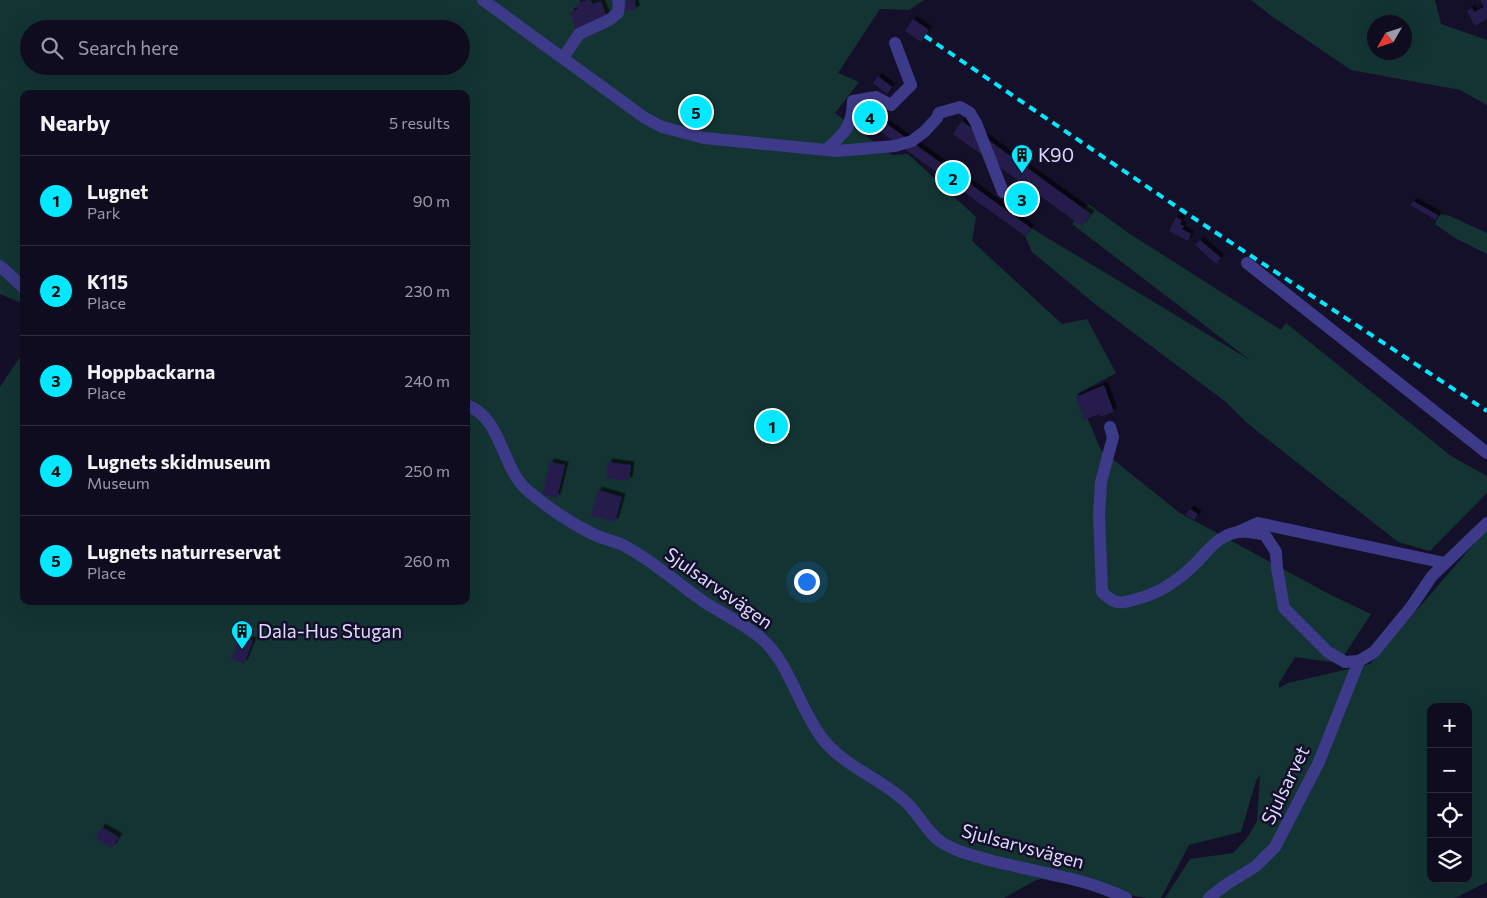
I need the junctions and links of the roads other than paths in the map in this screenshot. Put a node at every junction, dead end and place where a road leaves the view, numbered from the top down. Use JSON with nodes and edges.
{"nodes":[{"id":1,"x":483,"y":0,"type":"edge"},
{"id":2,"x":618,"y":0,"type":"edge"},
{"id":3,"x":895,"y":43,"type":"dead end"},
{"id":4,"x":563,"y":58,"type":"junction"},
{"id":5,"x":826,"y":150,"type":"junction"},
{"id":6,"x":1003,"y":192,"type":"dead end"},
{"id":7,"x":1247,"y":263,"type":"dead end"},
{"id":8,"x":0,"y":266,"type":"edge"},
{"id":9,"x":20,"y":284,"type":"edge"},
{"id":10,"x":470,"y":407,"type":"edge"},
{"id":11,"x":1110,"y":427,"type":"dead end"},
{"id":12,"x":1487,"y":453,"type":"edge"},
{"id":13,"x":1487,"y":523,"type":"edge"},
{"id":14,"x":1238,"y":532,"type":"junction"},
{"id":15,"x":1445,"y":563,"type":"junction"},
{"id":16,"x":1359,"y":662,"type":"junction"},
{"id":17,"x":1126,"y":898,"type":"edge"},
{"id":18,"x":1209,"y":898,"type":"edge"}],
"edges":[{"from":1,"to":4,"type":"street"},
{"from":2,"to":4,"type":"street"},
{"from":3,"to":5,"type":"street"},
{"from":4,"to":5,"type":"street"},
{"from":5,"to":6,"type":"street"},
{"from":7,"to":12,"type":"street"},
{"from":8,"to":9,"type":"street"},
{"from":10,"to":17,"type":"street","name":"Sjulsarvsvägen"},
{"from":11,"to":14,"type":"street"},
{"from":13,"to":15,"type":"street"},
{"from":14,"to":15,"type":"street"},
{"from":14,"to":16,"type":"street"},
{"from":15,"to":16,"type":"street"},
{"from":16,"to":18,"type":"street","name":"Sjulsarvet"}]}
